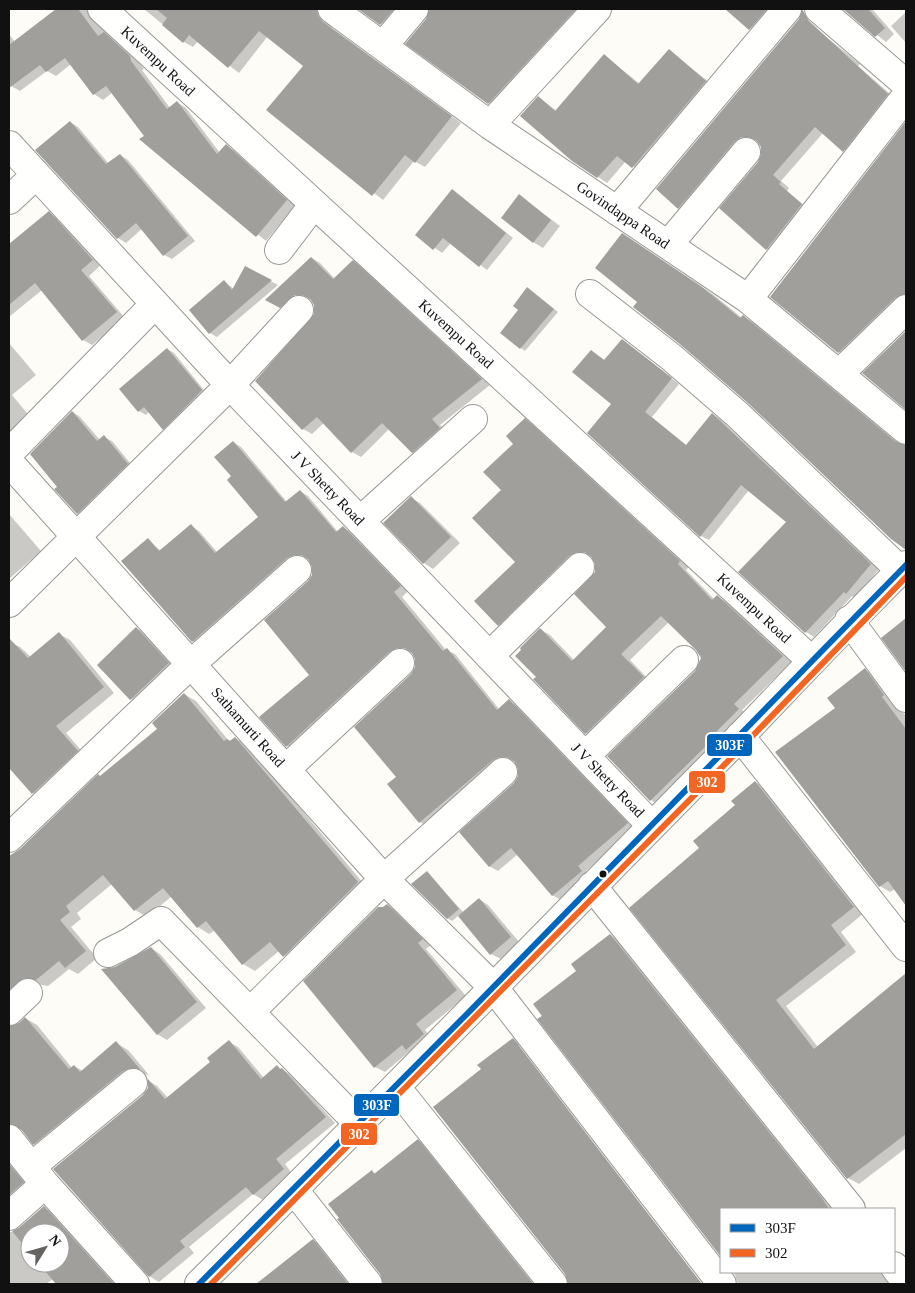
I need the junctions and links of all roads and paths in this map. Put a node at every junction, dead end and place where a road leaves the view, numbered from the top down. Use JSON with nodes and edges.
{"nodes":[{"id":1,"x":102,"y":9,"type":"edge"},
{"id":2,"x":332,"y":9,"type":"edge"},
{"id":3,"x":414,"y":9,"type":"edge"},
{"id":4,"x":597,"y":9,"type":"edge"},
{"id":5,"x":788,"y":9,"type":"edge"},
{"id":6,"x":819,"y":9,"type":"edge"},
{"id":7,"x":383,"y":46,"type":"junction"},
{"id":8,"x":906,"y":84,"type":"edge"},
{"id":9,"x":906,"y":96,"type":"edge"},
{"id":10,"x":490,"y":125,"type":"junction"},
{"id":11,"x":9,"y":145,"type":"edge"},
{"id":12,"x":746,"y":152,"type":"dead end"},
{"id":13,"x":36,"y":175,"type":"junction"},
{"id":14,"x":9,"y":200,"type":"edge"},
{"id":15,"x":314,"y":204,"type":"junction"},
{"id":16,"x":617,"y":211,"type":"junction"},
{"id":17,"x":668,"y":245,"type":"junction"},
{"id":18,"x":279,"y":250,"type":"dead end"},
{"id":19,"x":590,"y":294,"type":"dead end"},
{"id":20,"x":748,"y":299,"type":"junction"},
{"id":21,"x":154,"y":305,"type":"junction"},
{"id":22,"x":906,"y":309,"type":"edge"},
{"id":23,"x":298,"y":310,"type":"dead end"},
{"id":24,"x":839,"y":374,"type":"junction"},
{"id":25,"x":230,"y":386,"type":"junction"},
{"id":26,"x":474,"y":420,"type":"dead end"},
{"id":27,"x":906,"y":430,"type":"edge"},
{"id":28,"x":9,"y":453,"type":"edge"},
{"id":29,"x":9,"y":462,"type":"edge"},
{"id":30,"x":360,"y":521,"type":"junction"},
{"id":31,"x":78,"y":537,"type":"junction"},
{"id":32,"x":580,"y":568,"type":"dead end"},
{"id":33,"x":903,"y":568,"type":"edge"},
{"id":34,"x":297,"y":570,"type":"dead end"},
{"id":35,"x":9,"y":603,"type":"edge"},
{"id":36,"x":849,"y":620,"type":"junction"},
{"id":37,"x":489,"y":656,"type":"junction"},
{"id":38,"x":684,"y":660,"type":"dead end"},
{"id":39,"x":810,"y":660,"type":"junction"},
{"id":40,"x":400,"y":663,"type":"dead end"},
{"id":41,"x":191,"y":664,"type":"junction"},
{"id":42,"x":906,"y":698,"type":"edge"},
{"id":43,"x":740,"y":736,"type":"junction"},
{"id":44,"x":585,"y":756,"type":"junction"},
{"id":45,"x":286,"y":769,"type":"junction"},
{"id":46,"x":503,"y":772,"type":"dead end"},
{"id":47,"x":652,"y":826,"type":"junction"},
{"id":48,"x":9,"y":838,"type":"edge"},
{"id":49,"x":384,"y":879,"type":"junction"},
{"id":50,"x":592,"y":886,"type":"junction"},
{"id":51,"x":906,"y":947,"type":"edge"},
{"id":52,"x":108,"y":953,"type":"dead end"},
{"id":53,"x":494,"y":988,"type":"junction"},
{"id":54,"x":251,"y":1011,"type":"junction"},
{"id":55,"x":133,"y":1083,"type":"dead end"},
{"id":56,"x":396,"y":1087,"type":"junction"},
{"id":57,"x":358,"y":1123,"type":"junction"},
{"id":58,"x":9,"y":1140,"type":"edge"},
{"id":59,"x":38,"y":1175,"type":"junction"},
{"id":60,"x":294,"y":1190,"type":"junction"},
{"id":61,"x":850,"y":1208,"type":"edge"},
{"id":62,"x":9,"y":1216,"type":"edge"},
{"id":63,"x":895,"y":1267,"type":"edge"},
{"id":64,"x":906,"y":1282,"type":"edge"},
{"id":65,"x":135,"y":1284,"type":"edge"},
{"id":66,"x":199,"y":1284,"type":"edge"},
{"id":67,"x":368,"y":1284,"type":"edge"},
{"id":68,"x":553,"y":1284,"type":"edge"},
{"id":69,"x":722,"y":1284,"type":"edge"}],
"edges":[{"from":1,"to":15,"type":"street","name":"Kuvempu Road"},
{"from":2,"to":7,"type":"street","name":"Govindappa Road"},
{"from":3,"to":7,"type":"street"},
{"from":4,"to":10,"type":"street"},
{"from":5,"to":16,"type":"street"},
{"from":6,"to":8,"type":"street"},
{"from":7,"to":10,"type":"street","name":"Govindappa Road"},
{"from":9,"to":20,"type":"street"},
{"from":10,"to":16,"type":"street","name":"Govindappa Road"},
{"from":11,"to":13,"type":"street","name":"J V Shetty Road"},
{"from":12,"to":17,"type":"street"},
{"from":13,"to":14,"type":"street"},
{"from":13,"to":21,"type":"street","name":"J V Shetty Road"},
{"from":15,"to":18,"type":"street"},
{"from":15,"to":39,"type":"street","name":"Kuvempu Road"},
{"from":16,"to":17,"type":"street","name":"Govindappa Road"},
{"from":17,"to":20,"type":"street","name":"Govindappa Road"},
{"from":19,"to":33,"type":"street"},
{"from":20,"to":24,"type":"street","name":"Govindappa Road"},
{"from":21,"to":25,"type":"street","name":"J V Shetty Road"},
{"from":21,"to":28,"type":"street"},
{"from":22,"to":24,"type":"street"},
{"from":23,"to":25,"type":"street"},
{"from":24,"to":27,"type":"street","name":"Govindappa Road"},
{"from":25,"to":30,"type":"street","name":"J V Shetty Road"},
{"from":25,"to":31,"type":"street"},
{"from":26,"to":30,"type":"street"},
{"from":29,"to":31,"type":"street","name":"Sathamurti Road"},
{"from":30,"to":37,"type":"street","name":"J V Shetty Road"},
{"from":31,"to":35,"type":"street"},
{"from":31,"to":41,"type":"street","name":"Sathamurti Road"},
{"from":32,"to":37,"type":"street"},
{"from":33,"to":36,"type":"street"},
{"from":34,"to":41,"type":"street"},
{"from":36,"to":39,"type":"street"},
{"from":36,"to":42,"type":"street"},
{"from":37,"to":44,"type":"street","name":"J V Shetty Road"},
{"from":38,"to":44,"type":"street"},
{"from":39,"to":43,"type":"street"},
{"from":40,"to":45,"type":"street"},
{"from":41,"to":45,"type":"street","name":"Sathamurti Road"},
{"from":41,"to":48,"type":"street"},
{"from":43,"to":47,"type":"street"},
{"from":43,"to":51,"type":"street"},
{"from":44,"to":47,"type":"street","name":"J V Shetty Road"},
{"from":45,"to":49,"type":"street","name":"Sathamurti Road"},
{"from":46,"to":49,"type":"street"},
{"from":47,"to":50,"type":"street"},
{"from":49,"to":53,"type":"street","name":"Sathamurti Road"},
{"from":49,"to":54,"type":"street"},
{"from":50,"to":53,"type":"street"},
{"from":50,"to":61,"type":"street"},
{"from":52,"to":54,"type":"street"},
{"from":53,"to":56,"type":"street"},
{"from":53,"to":69,"type":"street","name":"Sathamurti Road"},
{"from":54,"to":57,"type":"street"},
{"from":55,"to":59,"type":"street"},
{"from":56,"to":57,"type":"street"},
{"from":56,"to":68,"type":"street"},
{"from":57,"to":60,"type":"street"},
{"from":58,"to":59,"type":"street"},
{"from":59,"to":62,"type":"street"},
{"from":59,"to":65,"type":"street"},
{"from":60,"to":66,"type":"street"},
{"from":60,"to":67,"type":"street"},
{"from":63,"to":64,"type":"street"}]}
